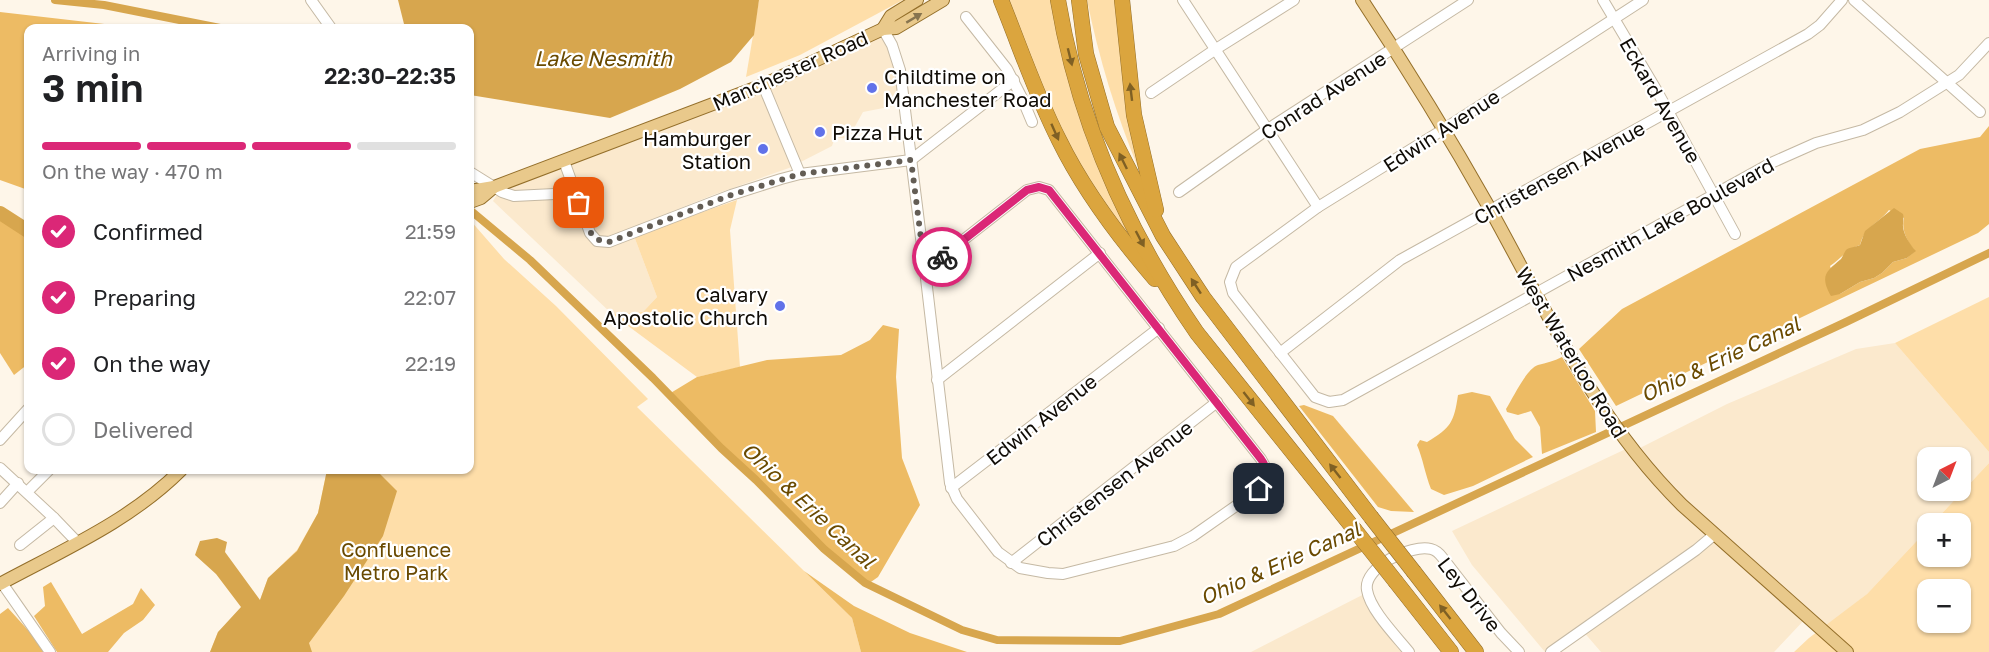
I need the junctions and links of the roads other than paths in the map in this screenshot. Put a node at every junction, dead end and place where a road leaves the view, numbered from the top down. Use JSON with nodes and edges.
{"nodes":[{"id":1,"x":311,"y":0,"type":"edge"},
{"id":2,"x":917,"y":0,"type":"edge"},
{"id":3,"x":943,"y":0,"type":"edge"},
{"id":4,"x":989,"y":0,"type":"edge"},
{"id":5,"x":1058,"y":0,"type":"edge"},
{"id":6,"x":1078,"y":0,"type":"edge"},
{"id":7,"x":1122,"y":0,"type":"edge"},
{"id":8,"x":1183,"y":0,"type":"edge"},
{"id":9,"x":1294,"y":0,"type":"edge"},
{"id":10,"x":1362,"y":0,"type":"edge"},
{"id":11,"x":1468,"y":0,"type":"edge"},
{"id":12,"x":1603,"y":0,"type":"edge"},
{"id":13,"x":1643,"y":0,"type":"edge"},
{"id":14,"x":1842,"y":0,"type":"edge"},
{"id":15,"x":1854,"y":0,"type":"edge"},
{"id":16,"x":1004,"y":7,"type":"edge"},
{"id":17,"x":966,"y":17,"type":"dead end"},
{"id":18,"x":1614,"y":19,"type":"junction"},
{"id":19,"x":328,"y":24,"type":"edge"},
{"id":20,"x":883,"y":28,"type":"junction"},
{"id":21,"x":1989,"y":43,"type":"edge"},
{"id":22,"x":1216,"y":49,"type":"junction"},
{"id":23,"x":1393,"y":50,"type":"junction"},
{"id":24,"x":1014,"y":80,"type":"junction"},
{"id":25,"x":1947,"y":83,"type":"junction"},
{"id":26,"x":763,"y":85,"type":"junction"},
{"id":27,"x":1152,"y":93,"type":"dead end"},
{"id":28,"x":1668,"y":112,"type":"junction"},
{"id":29,"x":1980,"y":112,"type":"dead end"},
{"id":30,"x":1032,"y":122,"type":"dead end"},
{"id":31,"x":1268,"y":129,"type":"junction"},
{"id":32,"x":1444,"y":129,"type":"junction"},
{"id":33,"x":911,"y":160,"type":"junction"},
{"id":34,"x":564,"y":161,"type":"junction"},
{"id":35,"x":474,"y":174,"type":"edge"},
{"id":36,"x":800,"y":174,"type":"junction"},
{"id":37,"x":494,"y":187,"type":"junction"},
{"id":38,"x":1179,"y":192,"type":"dead end"},
{"id":39,"x":576,"y":193,"type":"junction"},
{"id":40,"x":474,"y":195,"type":"edge"},
{"id":41,"x":1714,"y":195,"type":"junction"},
{"id":42,"x":1318,"y":207,"type":"junction"},
{"id":43,"x":1491,"y":210,"type":"junction"},
{"id":44,"x":1161,"y":231,"type":"junction"},
{"id":45,"x":1735,"y":234,"type":"dead end"},
{"id":46,"x":1100,"y":253,"type":"junction"},
{"id":47,"x":925,"y":270,"type":"junction"},
{"id":48,"x":1536,"y":293,"type":"junction"},
{"id":49,"x":1178,"y":305,"type":"junction"},
{"id":50,"x":1159,"y":328,"type":"junction"},
{"id":51,"x":1280,"y":353,"type":"junction"},
{"id":52,"x":937,"y":380,"type":"junction"},
{"id":53,"x":1217,"y":402,"type":"junction"},
{"id":54,"x":24,"y":418,"type":"edge"},
{"id":55,"x":0,"y":440,"type":"edge"},
{"id":56,"x":0,"y":468,"type":"edge"},
{"id":57,"x":45,"y":474,"type":"edge"},
{"id":58,"x":177,"y":474,"type":"edge"},
{"id":59,"x":18,"y":483,"type":"junction"},
{"id":60,"x":951,"y":488,"type":"junction"},
{"id":61,"x":27,"y":492,"type":"junction"},
{"id":62,"x":0,"y":503,"type":"edge"},
{"id":63,"x":54,"y":518,"type":"junction"},
{"id":64,"x":1715,"y":534,"type":"junction"},
{"id":65,"x":78,"y":543,"type":"junction"},
{"id":66,"x":20,"y":545,"type":"dead end"},
{"id":67,"x":1011,"y":563,"type":"junction"},
{"id":68,"x":1,"y":583,"type":"edge"},
{"id":69,"x":50,"y":652,"type":"edge"},
{"id":70,"x":1409,"y":652,"type":"edge"},
{"id":71,"x":1451,"y":652,"type":"edge"},
{"id":72,"x":1476,"y":652,"type":"edge"},
{"id":73,"x":1519,"y":652,"type":"edge"},
{"id":74,"x":1551,"y":652,"type":"edge"},
{"id":75,"x":1847,"y":652,"type":"edge"}],
"edges":[{"from":1,"to":19,"type":"street"},
{"from":2,"to":20,"type":"main road","name":"Manchester Road"},
{"from":20,"to":3,"type":"main road","name":"Manchester Road","one_way":true},
{"from":4,"to":16,"type":"highway"},
{"from":5,"to":49,"type":"highway","one_way":true},
{"from":44,"to":6,"type":"highway","one_way":true},
{"from":44,"to":7,"type":"highway","one_way":true},
{"from":8,"to":22,"type":"street"},
{"from":9,"to":22,"type":"street"},
{"from":10,"to":23,"type":"main road","name":"West Waterloo Road"},
{"from":11,"to":23,"type":"street","name":"Conrad Avenue"},
{"from":12,"to":18,"type":"street","name":"Eckard Avenue"},
{"from":13,"to":18,"type":"street","name":"Edwin Avenue"},
{"from":14,"to":28,"type":"street","name":"Christensen Avenue"},
{"from":15,"to":25,"type":"street"},
{"from":16,"to":49,"type":"highway","one_way":true},
{"from":17,"to":24,"type":"street"},
{"from":18,"to":28,"type":"street","name":"Eckard Avenue"},
{"from":18,"to":32,"type":"street","name":"Edwin Avenue"},
{"from":20,"to":26,"type":"main road","name":"Manchester Road"},
{"from":20,"to":33,"type":"street"},
{"from":21,"to":25,"type":"street","name":"Nesmith Lake Boulevard"},
{"from":22,"to":27,"type":"street"},
{"from":22,"to":31,"type":"street"},
{"from":23,"to":31,"type":"street","name":"Conrad Avenue"},
{"from":23,"to":32,"type":"main road","name":"West Waterloo Road"},
{"from":24,"to":30,"type":"street"},
{"from":24,"to":33,"type":"street"},
{"from":25,"to":29,"type":"street"},
{"from":25,"to":41,"type":"street","name":"Nesmith Lake Boulevard"},
{"from":26,"to":34,"type":"main road","name":"Manchester Road"},
{"from":26,"to":36,"type":"street"},
{"from":28,"to":41,"type":"street","name":"Eckard Avenue"},
{"from":28,"to":43,"type":"street","name":"Christensen Avenue"},
{"from":31,"to":38,"type":"street","name":"Conrad Avenue"},
{"from":31,"to":42,"type":"street"},
{"from":32,"to":42,"type":"street","name":"Edwin Avenue"},
{"from":32,"to":43,"type":"main road","name":"West Waterloo Road"},
{"from":33,"to":36,"type":"street"},
{"from":33,"to":47,"type":"street"},
{"from":34,"to":37,"type":"main road","name":"Manchester Road"},
{"from":34,"to":39,"type":"street"},
{"from":35,"to":37,"type":"street"},
{"from":36,"to":39,"type":"street"},
{"from":37,"to":39,"type":"street"},
{"from":37,"to":40,"type":"main road","name":"Manchester Road"},
{"from":41,"to":45,"type":"street","name":"Eckard Avenue"},
{"from":41,"to":48,"type":"street","name":"Nesmith Lake Boulevard"},
{"from":42,"to":51,"type":"street","name":"Edwin Avenue"},
{"from":43,"to":48,"type":"main road","name":"West Waterloo Road"},
{"from":43,"to":51,"type":"street","name":"Christensen Avenue"},
{"from":72,"to":44,"type":"highway","one_way":true,"bridge":true},
{"from":46,"to":47,"type":"street"},
{"from":46,"to":50,"type":"street"},
{"from":46,"to":52,"type":"street"},
{"from":47,"to":52,"type":"street"},
{"from":48,"to":51,"type":"street","name":"Nesmith Lake Boulevard"},
{"from":48,"to":64,"type":"main road","name":"West Waterloo Road"},
{"from":49,"to":71,"type":"highway","one_way":true,"bridge":true},
{"from":50,"to":53,"type":"street"},
{"from":50,"to":60,"type":"street","name":"Edwin Avenue"},
{"from":52,"to":60,"type":"street"},
{"from":53,"to":67,"type":"street","name":"Christensen Avenue"},
{"from":53,"to":67,"type":"street"},
{"from":54,"to":55,"type":"street"},
{"from":56,"to":59,"type":"street"},
{"from":57,"to":61,"type":"street"},
{"from":58,"to":65,"type":"main road"},
{"from":59,"to":61,"type":"street"},
{"from":59,"to":62,"type":"street"},
{"from":60,"to":67,"type":"street"},
{"from":61,"to":63,"type":"street"},
{"from":63,"to":65,"type":"street"},
{"from":63,"to":66,"type":"street"},
{"from":64,"to":74,"type":"street"},
{"from":64,"to":75,"type":"main road","name":"West Waterloo Road"},
{"from":65,"to":68,"type":"main road"},
{"from":68,"to":69,"type":"street"},
{"from":70,"to":73,"type":"street","name":"Ley Drive"}]}
